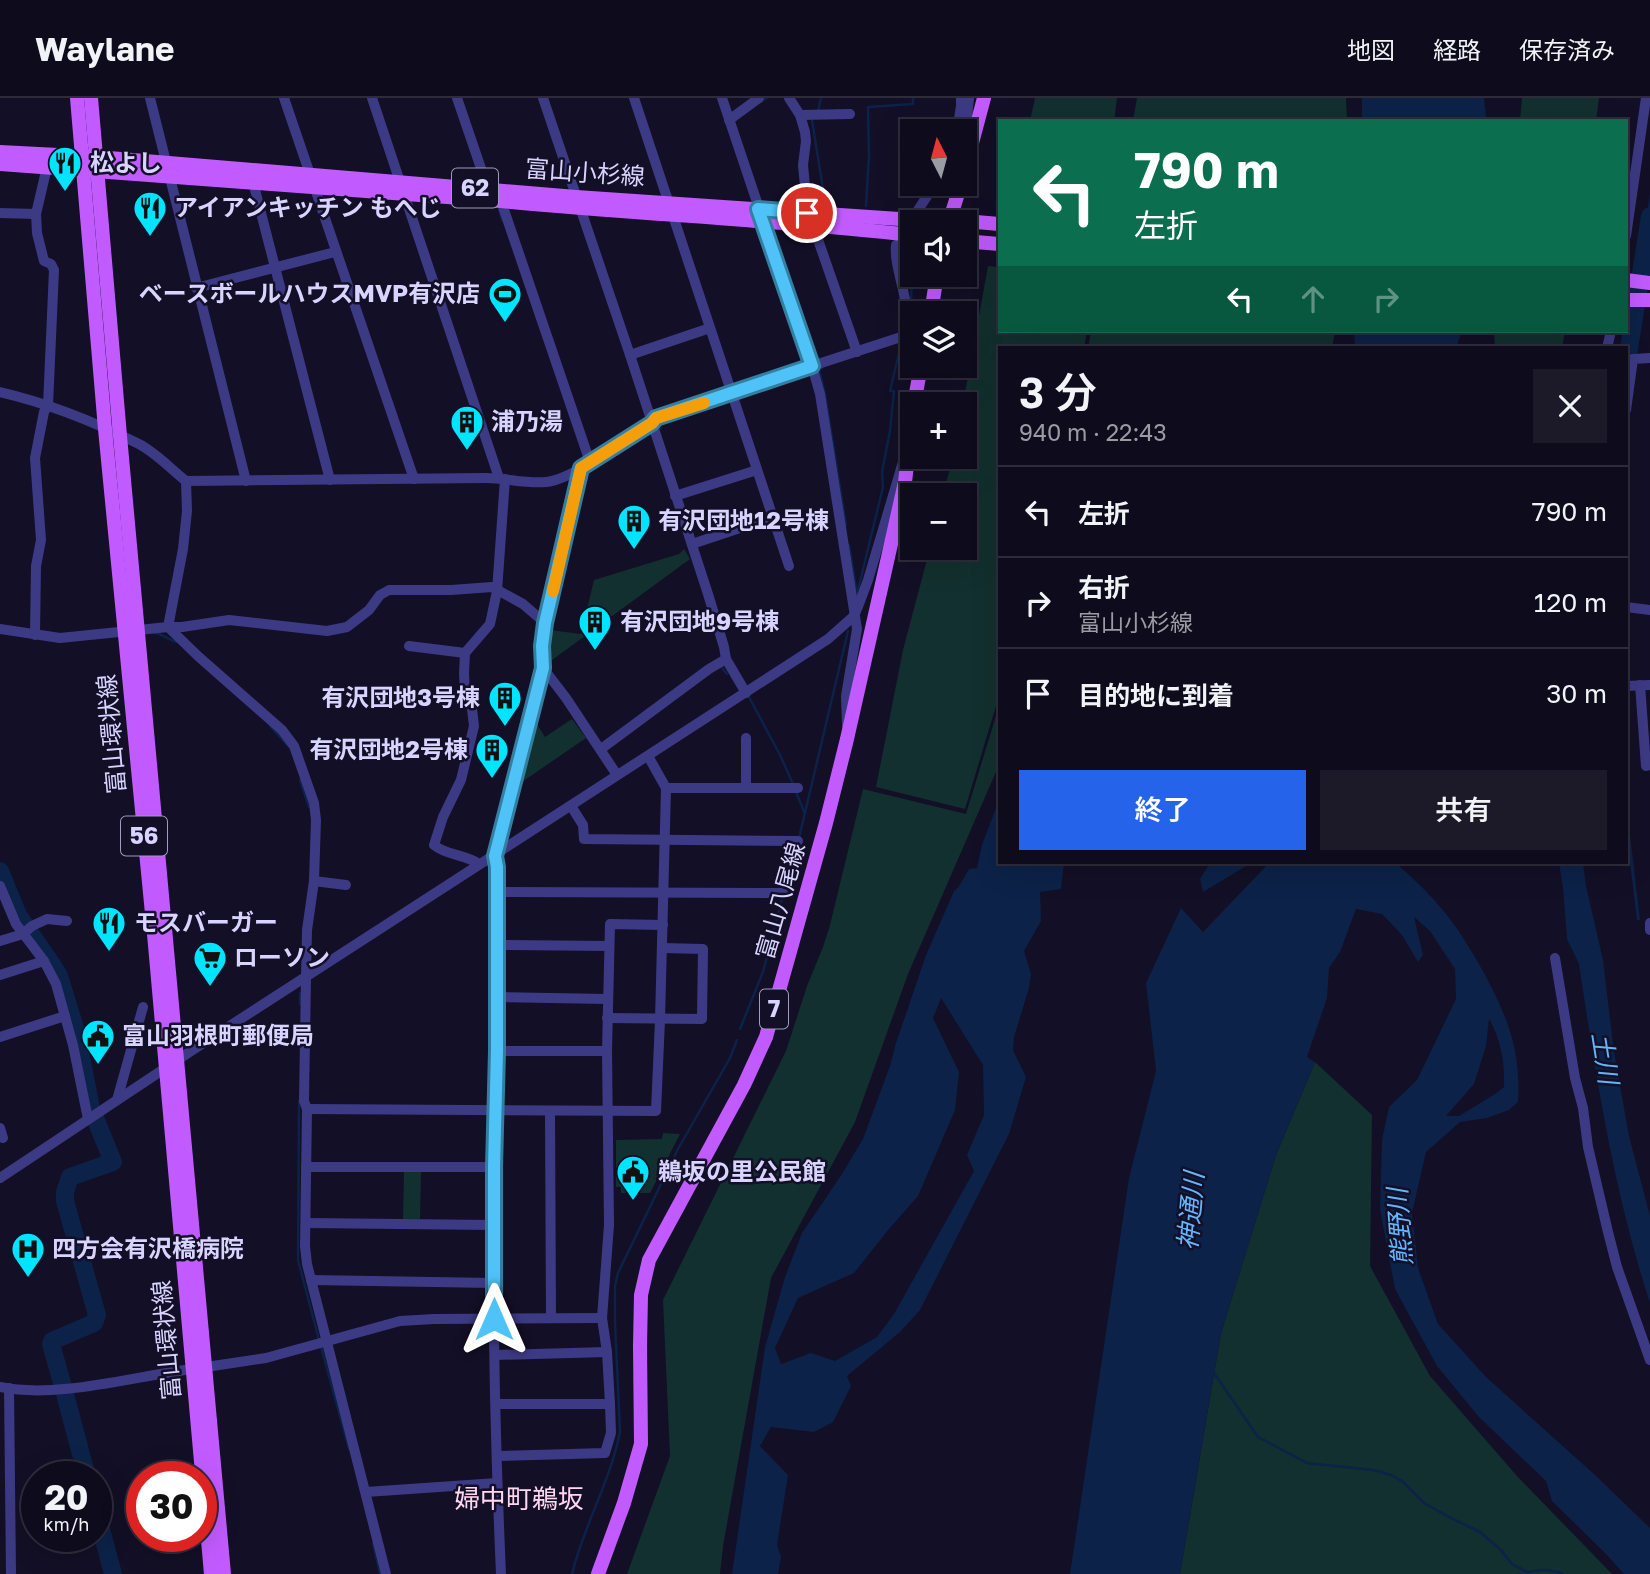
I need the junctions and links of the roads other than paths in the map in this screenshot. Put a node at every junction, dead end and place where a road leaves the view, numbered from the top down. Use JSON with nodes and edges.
{"nodes":[{"id":1,"x":77,"y":98,"type":"edge"},
{"id":2,"x":91,"y":98,"type":"edge"},
{"id":3,"x":150,"y":98,"type":"edge"},
{"id":4,"x":284,"y":98,"type":"edge"},
{"id":5,"x":372,"y":98,"type":"edge"},
{"id":6,"x":457,"y":98,"type":"edge"},
{"id":7,"x":543,"y":98,"type":"edge"},
{"id":8,"x":634,"y":98,"type":"edge"},
{"id":9,"x":722,"y":98,"type":"edge"},
{"id":10,"x":759,"y":98,"type":"edge"},
{"id":11,"x":789,"y":98,"type":"edge"},
{"id":12,"x":961,"y":98,"type":"edge"},
{"id":13,"x":969,"y":98,"type":"edge"},
{"id":14,"x":984,"y":98,"type":"edge"},
{"id":15,"x":1647,"y":102,"type":"edge"},
{"id":16,"x":850,"y":114,"type":"dead end"},
{"id":17,"x":800,"y":115,"type":"junction"},
{"id":18,"x":959,"y":119,"type":"edge"},
{"id":19,"x":967,"y":119,"type":"edge"},
{"id":20,"x":729,"y":121,"type":"junction"},
{"id":21,"x":977,"y":124,"type":"edge"},
{"id":22,"x":0,"y":152,"type":"edge"},
{"id":23,"x":90,"y":163,"type":"junction"},
{"id":24,"x":0,"y":164,"type":"edge"},
{"id":25,"x":47,"y":167,"type":"junction"},
{"id":26,"x":168,"y":169,"type":"junction"},
{"id":27,"x":311,"y":180,"type":"junction"},
{"id":28,"x":253,"y":182,"type":"junction"},
{"id":29,"x":403,"y":188,"type":"junction"},
{"id":30,"x":488,"y":189,"type":"junction"},
{"id":31,"x":927,"y":196,"type":"edge"},
{"id":32,"x":501,"y":201,"type":"junction"},
{"id":33,"x":578,"y":203,"type":"junction"},
{"id":34,"x":807,"y":207,"type":"dead end"},
{"id":35,"x":670,"y":208,"type":"junction"},
{"id":36,"x":918,"y":210,"type":"dead end"},
{"id":37,"x":0,"y":213,"type":"edge"},
{"id":38,"x":37,"y":214,"type":"junction"},
{"id":39,"x":761,"y":216,"type":"junction"},
{"id":40,"x":900,"y":221,"type":"edge"},
{"id":41,"x":977,"y":222,"type":"edge"},
{"id":42,"x":1628,"y":223,"type":"edge"},
{"id":43,"x":998,"y":224,"type":"edge"},
{"id":44,"x":900,"y":233,"type":"edge"},
{"id":45,"x":816,"y":234,"type":"dead end"},
{"id":46,"x":977,"y":242,"type":"edge"},
{"id":47,"x":998,"y":244,"type":"edge"},
{"id":48,"x":896,"y":245,"type":"dead end"},
{"id":49,"x":335,"y":252,"type":"junction"},
{"id":50,"x":275,"y":267,"type":"junction"},
{"id":51,"x":1628,"y":280,"type":"edge"},
{"id":52,"x":1650,"y":283,"type":"edge"},
{"id":53,"x":196,"y":288,"type":"junction"},
{"id":54,"x":1628,"y":300,"type":"edge"},
{"id":55,"x":1650,"y":300,"type":"edge"},
{"id":56,"x":710,"y":328,"type":"junction"},
{"id":57,"x":857,"y":352,"type":"junction"},
{"id":58,"x":630,"y":355,"type":"junction"},
{"id":59,"x":1650,"y":358,"type":"edge"},
{"id":60,"x":812,"y":366,"type":"junction"},
{"id":61,"x":0,"y":392,"type":"edge"},
{"id":62,"x":732,"y":394,"type":"junction"},
{"id":63,"x":1628,"y":395,"type":"edge"},
{"id":64,"x":48,"y":405,"type":"junction"},
{"id":65,"x":652,"y":423,"type":"junction"},
{"id":66,"x":105,"y":429,"type":"junction"},
{"id":67,"x":120,"y":436,"type":"junction"},
{"id":68,"x":586,"y":465,"type":"junction"},
{"id":69,"x":901,"y":469,"type":"edge"},
{"id":70,"x":906,"y":469,"type":"edge"},
{"id":71,"x":757,"y":470,"type":"junction"},
{"id":72,"x":414,"y":479,"type":"junction"},
{"id":73,"x":502,"y":479,"type":"junction"},
{"id":74,"x":330,"y":480,"type":"junction"},
{"id":75,"x":186,"y":481,"type":"junction"},
{"id":76,"x":246,"y":481,"type":"junction"},
{"id":77,"x":675,"y":496,"type":"junction"},
{"id":78,"x":773,"y":517,"type":"junction"},
{"id":79,"x":692,"y":544,"type":"junction"},
{"id":80,"x":789,"y":566,"type":"dead end"},
{"id":81,"x":497,"y":591,"type":"junction"},
{"id":82,"x":1628,"y":607,"type":"edge"},
{"id":83,"x":1650,"y":610,"type":"edge"},
{"id":84,"x":854,"y":616,"type":"junction"},
{"id":85,"x":545,"y":623,"type":"junction"},
{"id":86,"x":168,"y":626,"type":"junction"},
{"id":87,"x":0,"y":629,"type":"edge"},
{"id":88,"x":132,"y":631,"type":"junction"},
{"id":89,"x":35,"y":635,"type":"junction"},
{"id":90,"x":409,"y":646,"type":"dead end"},
{"id":91,"x":465,"y":653,"type":"junction"},
{"id":92,"x":726,"y":659,"type":"junction"},
{"id":93,"x":543,"y":668,"type":"junction"},
{"id":94,"x":1645,"y":685,"type":"edge"},
{"id":95,"x":746,"y":693,"type":"junction"},
{"id":96,"x":746,"y":738,"type":"dead end"},
{"id":97,"x":847,"y":739,"type":"junction"},
{"id":98,"x":601,"y":749,"type":"junction"},
{"id":99,"x":648,"y":757,"type":"junction"},
{"id":100,"x":1650,"y":765,"type":"edge"},
{"id":101,"x":618,"y":775,"type":"junction"},
{"id":102,"x":666,"y":788,"type":"junction"},
{"id":103,"x":746,"y":788,"type":"junction"},
{"id":104,"x":798,"y":788,"type":"dead end"},
{"id":105,"x":571,"y":806,"type":"junction"},
{"id":106,"x":664,"y":839,"type":"junction"},
{"id":107,"x":798,"y":841,"type":"dead end"},
{"id":108,"x":495,"y":856,"type":"junction"},
{"id":109,"x":479,"y":864,"type":"junction"},
{"id":110,"x":314,"y":881,"type":"junction"},
{"id":111,"x":346,"y":885,"type":"dead end"},
{"id":112,"x":0,"y":887,"type":"edge"},
{"id":113,"x":498,"y":892,"type":"junction"},
{"id":114,"x":664,"y":892,"type":"junction"},
{"id":115,"x":783,"y":893,"type":"dead end"},
{"id":116,"x":67,"y":921,"type":"dead end"},
{"id":117,"x":1650,"y":923,"type":"edge"},
{"id":118,"x":663,"y":925,"type":"junction"},
{"id":119,"x":1650,"y":930,"type":"edge"},
{"id":120,"x":23,"y":934,"type":"junction"},
{"id":121,"x":0,"y":941,"type":"edge"},
{"id":122,"x":498,"y":944,"type":"junction"},
{"id":123,"x":609,"y":946,"type":"junction"},
{"id":124,"x":663,"y":948,"type":"junction"},
{"id":125,"x":1555,"y":958,"type":"dead end"},
{"id":126,"x":44,"y":961,"type":"junction"},
{"id":127,"x":0,"y":975,"type":"edge"},
{"id":128,"x":306,"y":978,"type":"junction"},
{"id":129,"x":497,"y":997,"type":"junction"},
{"id":130,"x":607,"y":999,"type":"junction"},
{"id":131,"x":143,"y":1007,"type":"dead end"},
{"id":132,"x":65,"y":1016,"type":"junction"},
{"id":133,"x":607,"y":1018,"type":"junction"},
{"id":134,"x":660,"y":1020,"type":"junction"},
{"id":135,"x":0,"y":1037,"type":"edge"},
{"id":136,"x":497,"y":1051,"type":"junction"},
{"id":137,"x":607,"y":1051,"type":"junction"},
{"id":138,"x":171,"y":1065,"type":"junction"},
{"id":139,"x":117,"y":1100,"type":"junction"},
{"id":140,"x":307,"y":1109,"type":"junction"},
{"id":141,"x":495,"y":1111,"type":"junction"},
{"id":142,"x":550,"y":1111,"type":"junction"},
{"id":143,"x":608,"y":1112,"type":"junction"},
{"id":144,"x":88,"y":1119,"type":"junction"},
{"id":145,"x":306,"y":1167,"type":"junction"},
{"id":146,"x":494,"y":1167,"type":"junction"},
{"id":147,"x":0,"y":1178,"type":"edge"},
{"id":148,"x":306,"y":1223,"type":"junction"},
{"id":149,"x":494,"y":1225,"type":"junction"},
{"id":150,"x":311,"y":1280,"type":"junction"},
{"id":151,"x":494,"y":1283,"type":"junction"},
{"id":152,"x":551,"y":1318,"type":"junction"},
{"id":153,"x":602,"y":1318,"type":"junction"},
{"id":154,"x":494,"y":1319,"type":"junction"},
{"id":155,"x":327,"y":1341,"type":"junction"},
{"id":156,"x":607,"y":1352,"type":"junction"},
{"id":157,"x":495,"y":1355,"type":"junction"},
{"id":158,"x":1650,"y":1360,"type":"edge"},
{"id":159,"x":199,"y":1368,"type":"junction"},
{"id":160,"x":4,"y":1387,"type":"edge"},
{"id":161,"x":496,"y":1404,"type":"junction"},
{"id":162,"x":611,"y":1404,"type":"junction"},
{"id":163,"x":498,"y":1456,"type":"junction"},
{"id":164,"x":497,"y":1483,"type":"junction"},
{"id":165,"x":366,"y":1492,"type":"junction"},
{"id":166,"x":11,"y":1574,"type":"edge"},
{"id":167,"x":211,"y":1574,"type":"edge"},
{"id":168,"x":225,"y":1574,"type":"edge"},
{"id":169,"x":386,"y":1574,"type":"edge"},
{"id":170,"x":501,"y":1574,"type":"edge"},
{"id":171,"x":598,"y":1574,"type":"edge"}],
"edges":[{"from":1,"to":23,"type":"main road","name":"富山環状線","number":"56"},
{"from":2,"to":23,"type":"main road","name":"富山環状線","number":"56"},
{"from":3,"to":26,"type":"street"},
{"from":4,"to":27,"type":"street"},
{"from":5,"to":29,"type":"street"},
{"from":6,"to":30,"type":"street"},
{"from":7,"to":33,"type":"street"},
{"from":8,"to":35,"type":"street"},
{"from":9,"to":20,"type":"street"},
{"from":10,"to":20,"type":"street"},
{"from":11,"to":17,"type":"street"},
{"from":12,"to":18,"type":"street"},
{"from":13,"to":19,"type":"street"},
{"from":14,"to":21,"type":"main road"},
{"from":15,"to":42,"type":"street"},
{"from":16,"to":17,"type":"street"},
{"from":17,"to":34,"type":"street"},
{"from":20,"to":39,"type":"street"},
{"from":22,"to":23,"type":"main road","name":"富山小杉線","number":"62"},
{"from":23,"to":25,"type":"main road","name":"富山小杉線","number":"62"},
{"from":23,"to":26,"type":"main road","name":"富山小杉線","number":"62"},
{"from":23,"to":66,"type":"main road","name":"富山環状線","number":"56"},
{"from":23,"to":67,"type":"main road","name":"富山環状線","number":"56"},
{"from":24,"to":25,"type":"main road","name":"富山小杉線","number":"62"},
{"from":25,"to":38,"type":"street"},
{"from":26,"to":27,"type":"main road","name":"富山小杉線","number":"62"},
{"from":26,"to":28,"type":"main road","name":"富山小杉線","number":"62"},
{"from":26,"to":53,"type":"street"},
{"from":27,"to":28,"type":"main road","name":"富山小杉線","number":"62"},
{"from":27,"to":29,"type":"main road","name":"富山小杉線","number":"62"},
{"from":27,"to":49,"type":"street"},
{"from":28,"to":50,"type":"street"},
{"from":29,"to":30,"type":"main road","name":"富山小杉線","number":"62"},
{"from":29,"to":32,"type":"main road","name":"富山小杉線","number":"62"},
{"from":29,"to":73,"type":"street"},
{"from":30,"to":33,"type":"main road","name":"富山小杉線","number":"62"},
{"from":31,"to":36,"type":"street"},
{"from":32,"to":33,"type":"main road","name":"富山小杉線","number":"62"},
{"from":32,"to":68,"type":"street"},
{"from":33,"to":35,"type":"main road","name":"富山小杉線","number":"62"},
{"from":33,"to":58,"type":"street"},
{"from":35,"to":39,"type":"main road","name":"富山小杉線","number":"62"},
{"from":35,"to":56,"type":"street"},
{"from":37,"to":38,"type":"street"},
{"from":38,"to":64,"type":"street"},
{"from":39,"to":40,"type":"main road","name":"富山小杉線","number":"62"},
{"from":39,"to":44,"type":"main road","name":"富山小杉線","number":"62"},
{"from":39,"to":60,"type":"street"},
{"from":41,"to":43,"type":"main road","name":"富山小杉線","number":"62"},
{"from":45,"to":57,"type":"street"},
{"from":46,"to":47,"type":"main road"},
{"from":48,"to":57,"type":"street"},
{"from":49,"to":50,"type":"street"},
{"from":49,"to":72,"type":"street"},
{"from":50,"to":53,"type":"street"},
{"from":50,"to":74,"type":"street"},
{"from":51,"to":52,"type":"main road"},
{"from":53,"to":76,"type":"street"},
{"from":54,"to":55,"type":"main road"},
{"from":56,"to":58,"type":"street"},
{"from":56,"to":62,"type":"street"},
{"from":57,"to":60,"type":"street"},
{"from":58,"to":65,"type":"street"},
{"from":59,"to":63,"type":"street"},
{"from":60,"to":62,"type":"street"},
{"from":60,"to":84,"type":"street"},
{"from":61,"to":64,"type":"street"},
{"from":62,"to":65,"type":"street"},
{"from":62,"to":71,"type":"street"},
{"from":64,"to":66,"type":"street"},
{"from":64,"to":89,"type":"street"},
{"from":65,"to":68,"type":"street"},
{"from":65,"to":77,"type":"street"},
{"from":66,"to":67,"type":"street"},
{"from":66,"to":88,"type":"main road","name":"富山環状線","number":"56"},
{"from":67,"to":75,"type":"street"},
{"from":67,"to":88,"type":"main road","name":"富山環状線","number":"56"},
{"from":68,"to":73,"type":"street"},
{"from":68,"to":85,"type":"street"},
{"from":69,"to":84,"type":"street"},
{"from":70,"to":97,"type":"main road","name":"富山八尾線","number":"7"},
{"from":71,"to":77,"type":"street"},
{"from":71,"to":78,"type":"street"},
{"from":72,"to":73,"type":"street"},
{"from":72,"to":74,"type":"street"},
{"from":73,"to":81,"type":"street"},
{"from":74,"to":76,"type":"street"},
{"from":75,"to":76,"type":"street"},
{"from":75,"to":86,"type":"street"},
{"from":77,"to":79,"type":"street"},
{"from":78,"to":79,"type":"street"},
{"from":78,"to":80,"type":"street"},
{"from":79,"to":92,"type":"street"},
{"from":81,"to":85,"type":"street"},
{"from":81,"to":86,"type":"street"},
{"from":81,"to":91,"type":"street"},
{"from":82,"to":83,"type":"street"},
{"from":84,"to":95,"type":"street"},
{"from":84,"to":97,"type":"street"},
{"from":85,"to":93,"type":"street"},
{"from":86,"to":88,"type":"street"},
{"from":86,"to":110,"type":"street"},
{"from":87,"to":89,"type":"street"},
{"from":88,"to":89,"type":"street"},
{"from":88,"to":138,"type":"main road","name":"富山環状線","number":"56"},
{"from":90,"to":91,"type":"street"},
{"from":91,"to":109,"type":"street"},
{"from":92,"to":95,"type":"street"},
{"from":92,"to":98,"type":"street"},
{"from":93,"to":98,"type":"street"},
{"from":93,"to":108,"type":"street"},
{"from":94,"to":100,"type":"street"},
{"from":95,"to":99,"type":"street"},
{"from":96,"to":103,"type":"street"},
{"from":97,"to":171,"type":"main road","name":"富山八尾線","number":"7"},
{"from":98,"to":101,"type":"street"},
{"from":99,"to":101,"type":"street"},
{"from":99,"to":102,"type":"street"},
{"from":101,"to":105,"type":"street"},
{"from":102,"to":103,"type":"street"},
{"from":102,"to":106,"type":"street"},
{"from":103,"to":104,"type":"street"},
{"from":105,"to":106,"type":"street"},
{"from":105,"to":108,"type":"street"},
{"from":106,"to":107,"type":"street"},
{"from":106,"to":114,"type":"street"},
{"from":108,"to":109,"type":"street"},
{"from":108,"to":113,"type":"street"},
{"from":109,"to":128,"type":"street"},
{"from":110,"to":111,"type":"street"},
{"from":110,"to":128,"type":"street"},
{"from":112,"to":120,"type":"street"},
{"from":113,"to":114,"type":"street"},
{"from":113,"to":122,"type":"street"},
{"from":114,"to":115,"type":"street"},
{"from":114,"to":118,"type":"street"},
{"from":116,"to":120,"type":"street"},
{"from":117,"to":119,"type":"street"},
{"from":118,"to":123,"type":"street"},
{"from":118,"to":124,"type":"street"},
{"from":120,"to":121,"type":"street"},
{"from":120,"to":126,"type":"street"},
{"from":122,"to":123,"type":"street"},
{"from":122,"to":129,"type":"street"},
{"from":123,"to":130,"type":"street"},
{"from":124,"to":134,"type":"street"},
{"from":124,"to":134,"type":"street"},
{"from":125,"to":158,"type":"street"},
{"from":126,"to":127,"type":"street"},
{"from":126,"to":132,"type":"street"},
{"from":128,"to":138,"type":"street"},
{"from":128,"to":140,"type":"street"},
{"from":129,"to":130,"type":"street"},
{"from":129,"to":136,"type":"street"},
{"from":130,"to":133,"type":"street"},
{"from":131,"to":139,"type":"street"},
{"from":132,"to":135,"type":"street"},
{"from":132,"to":144,"type":"street"},
{"from":133,"to":134,"type":"street"},
{"from":133,"to":137,"type":"street"},
{"from":134,"to":143,"type":"street"},
{"from":136,"to":137,"type":"street"},
{"from":136,"to":141,"type":"street"},
{"from":137,"to":143,"type":"street"},
{"from":138,"to":139,"type":"street"},
{"from":138,"to":159,"type":"main road","name":"富山環状線","number":"56"},
{"from":139,"to":144,"type":"street"},
{"from":140,"to":141,"type":"street"},
{"from":140,"to":145,"type":"street"},
{"from":141,"to":142,"type":"street"},
{"from":141,"to":146,"type":"street"},
{"from":142,"to":143,"type":"street"},
{"from":142,"to":152,"type":"street"},
{"from":143,"to":153,"type":"street"},
{"from":144,"to":147,"type":"street"},
{"from":145,"to":146,"type":"street"},
{"from":145,"to":148,"type":"street"},
{"from":146,"to":149,"type":"street"},
{"from":148,"to":149,"type":"street"},
{"from":148,"to":150,"type":"street"},
{"from":149,"to":151,"type":"street"},
{"from":150,"to":151,"type":"street"},
{"from":150,"to":155,"type":"street"},
{"from":151,"to":154,"type":"street"},
{"from":152,"to":153,"type":"street"},
{"from":152,"to":154,"type":"street"},
{"from":153,"to":156,"type":"street"},
{"from":154,"to":155,"type":"street"},
{"from":154,"to":157,"type":"street"},
{"from":155,"to":159,"type":"street"},
{"from":155,"to":165,"type":"street"},
{"from":156,"to":157,"type":"street"},
{"from":156,"to":162,"type":"street"},
{"from":157,"to":161,"type":"street"},
{"from":159,"to":160,"type":"street"},
{"from":159,"to":167,"type":"main road","name":"富山環状線","number":"56"},
{"from":159,"to":168,"type":"main road","name":"富山環状線","number":"56"},
{"from":160,"to":166,"type":"street"},
{"from":161,"to":162,"type":"street"},
{"from":161,"to":163,"type":"street"},
{"from":162,"to":163,"type":"street"},
{"from":163,"to":164,"type":"street"},
{"from":164,"to":165,"type":"street"},
{"from":164,"to":170,"type":"street"},
{"from":165,"to":169,"type":"street"}]}
